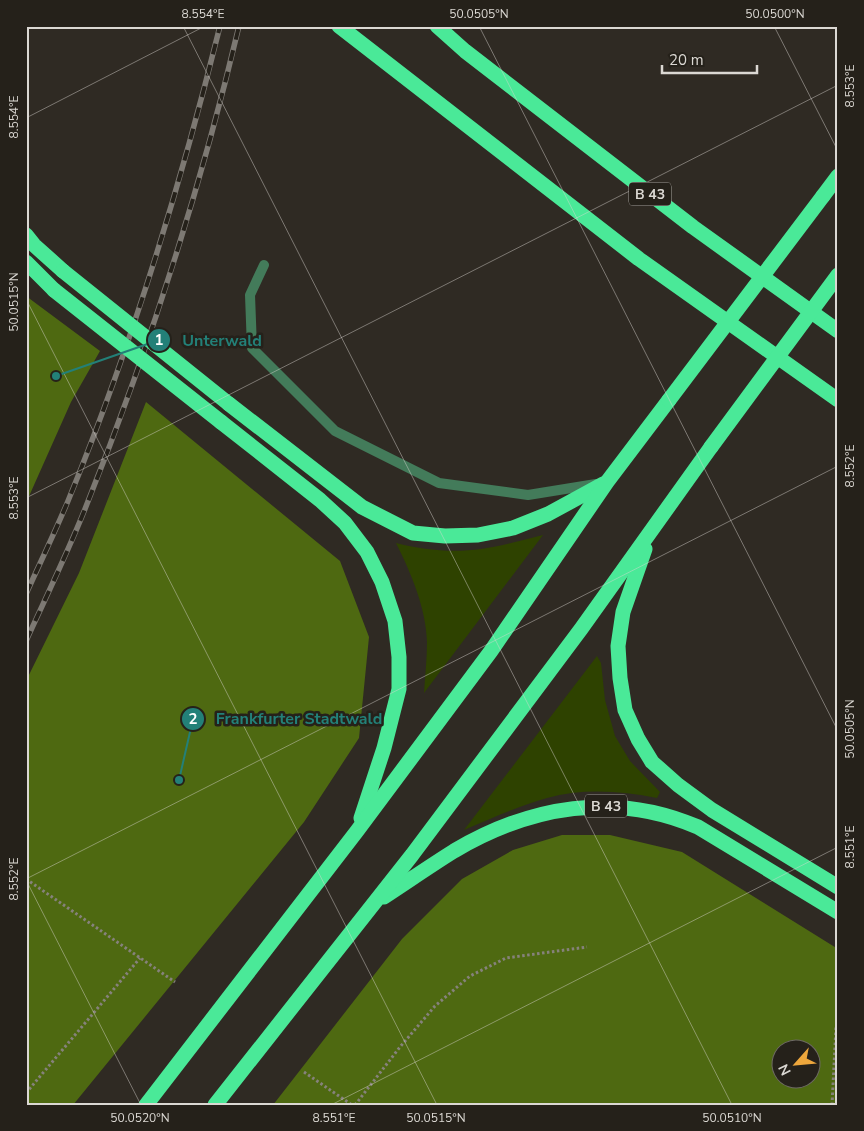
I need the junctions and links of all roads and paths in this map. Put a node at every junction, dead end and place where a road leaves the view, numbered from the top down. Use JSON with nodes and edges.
{"nodes":[{"id":1,"x":437,"y":26,"type":"edge"},
{"id":2,"x":445,"y":26,"type":"edge"},
{"id":3,"x":339,"y":27,"type":"edge"},
{"id":4,"x":465,"y":51,"type":"junction"},
{"id":5,"x":838,"y":176,"type":"edge"},
{"id":6,"x":26,"y":235,"type":"edge"},
{"id":7,"x":26,"y":262,"type":"edge"},
{"id":8,"x":264,"y":265,"type":"dead end"},
{"id":9,"x":838,"y":275,"type":"edge"},
{"id":10,"x":838,"y":331,"type":"edge"},
{"id":11,"x":838,"y":400,"type":"edge"},
{"id":12,"x":607,"y":482,"type":"junction"},
{"id":13,"x":651,"y":532,"type":"junction"},
{"id":14,"x":356,"y":831,"type":"junction"},
{"id":15,"x":26,"y":878,"type":"edge"},
{"id":16,"x":838,"y":887,"type":"edge"},
{"id":17,"x":372,"y":905,"type":"junction"},
{"id":18,"x":838,"y":912,"type":"edge"},
{"id":19,"x":587,"y":947,"type":"dead end"},
{"id":20,"x":140,"y":958,"type":"junction"},
{"id":21,"x":175,"y":982,"type":"dead end"},
{"id":22,"x":836,"y":1027,"type":"dead end"},
{"id":23,"x":304,"y":1072,"type":"dead end"},
{"id":24,"x":26,"y":1093,"type":"edge"},
{"id":25,"x":146,"y":1105,"type":"edge"},
{"id":26,"x":215,"y":1105,"type":"edge"},
{"id":27,"x":353,"y":1105,"type":"edge"},
{"id":28,"x":832,"y":1105,"type":"edge"}],
"edges":[{"from":1,"to":4,"type":"highway","number":"B 43"},
{"from":2,"to":4,"type":"highway","number":"B 43"},
{"from":3,"to":11,"type":"highway"},
{"from":4,"to":10,"type":"highway","number":"B 43"},
{"from":5,"to":12,"type":"highway","bridge":true},
{"from":6,"to":12,"type":"highway","bridge":true},
{"from":7,"to":14,"type":"highway","bridge":true},
{"from":8,"to":12,"type":"lane"},
{"from":9,"to":13,"type":"highway","number":"B 43","bridge":true},
{"from":12,"to":14,"type":"highway"},
{"from":13,"to":16,"type":"highway","number":"B 43"},
{"from":13,"to":17,"type":"highway","number":"B 43"},
{"from":14,"to":25,"type":"highway"},
{"from":15,"to":20,"type":"path"},
{"from":17,"to":18,"type":"highway","number":"B 43"},
{"from":17,"to":26,"type":"highway","number":"B 43"},
{"from":19,"to":27,"type":"path"},
{"from":20,"to":21,"type":"path"},
{"from":20,"to":24,"type":"path"},
{"from":22,"to":28,"type":"path"},
{"from":23,"to":27,"type":"path"}]}
